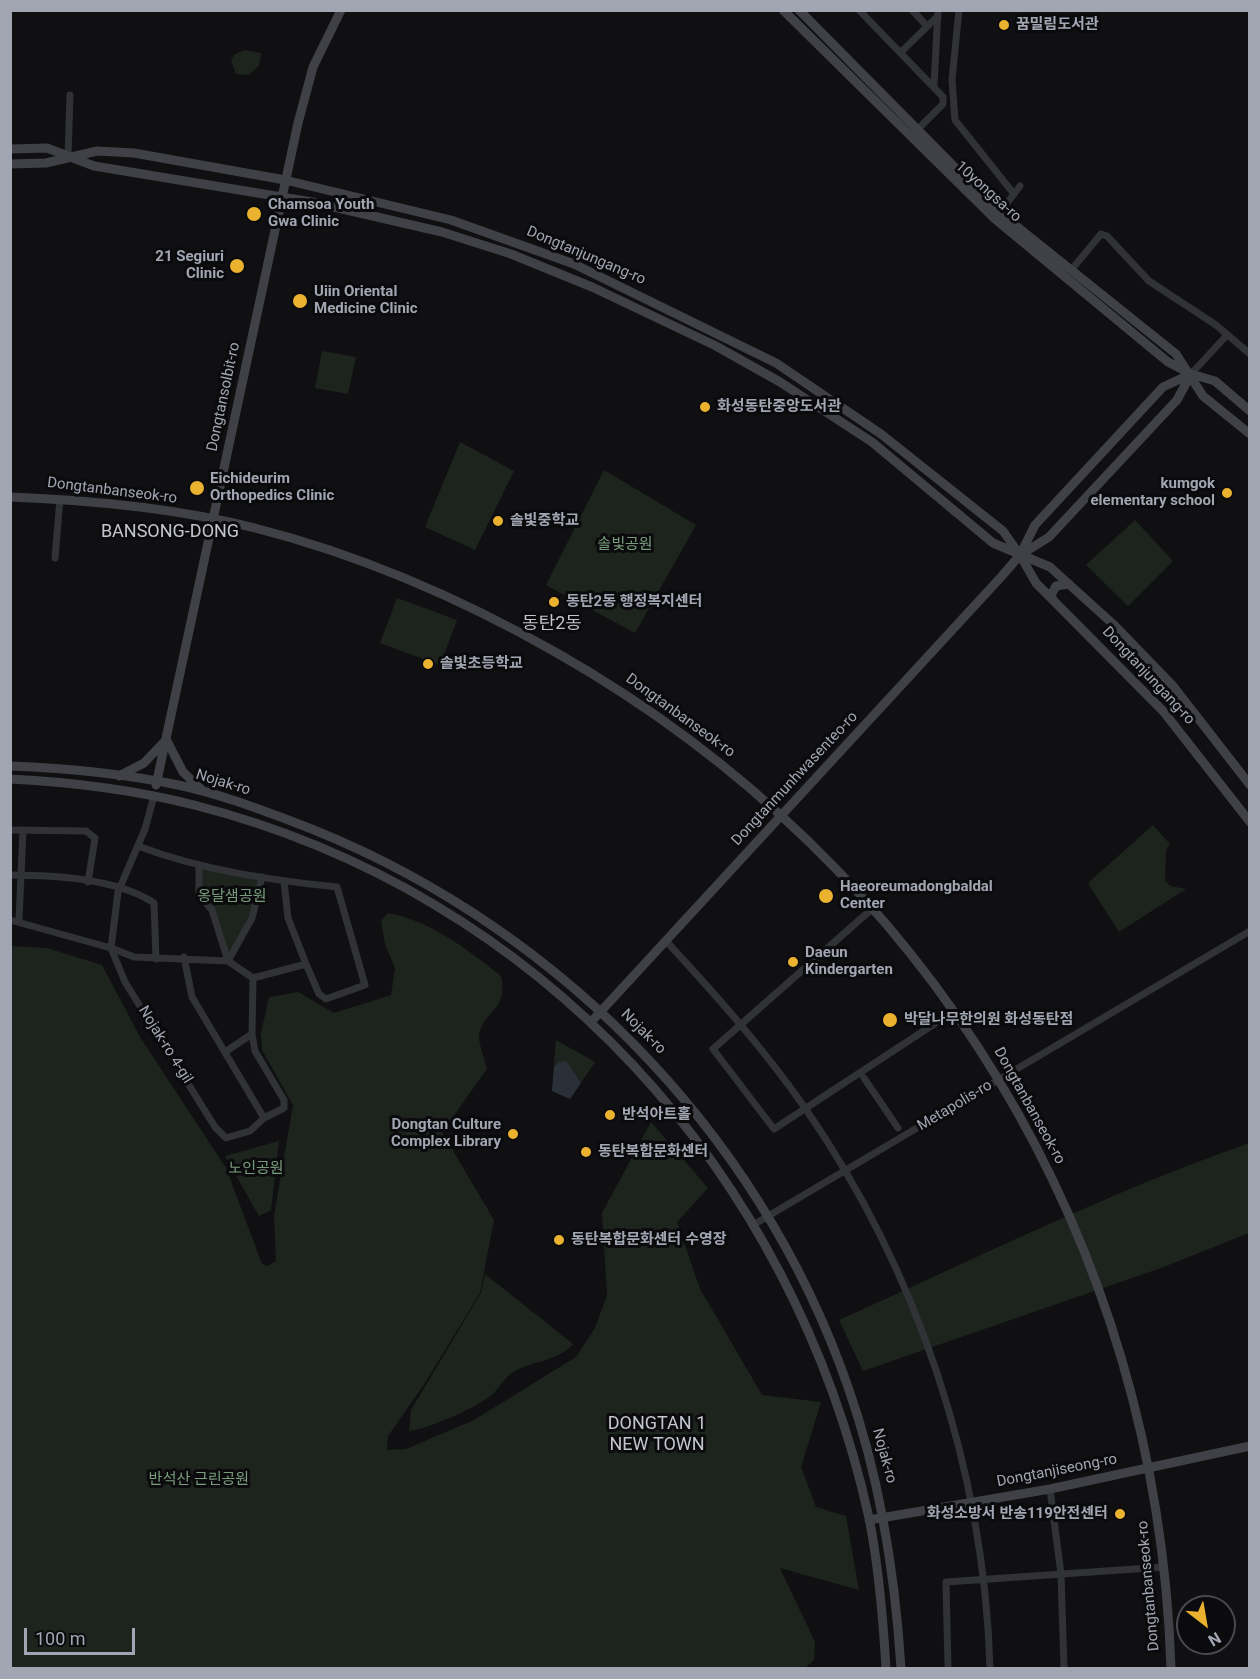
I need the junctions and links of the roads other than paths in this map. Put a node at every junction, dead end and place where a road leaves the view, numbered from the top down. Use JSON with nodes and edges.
{"nodes":[{"id":1,"x":341,"y":10,"type":"edge"},
{"id":2,"x":783,"y":10,"type":"edge"},
{"id":3,"x":799,"y":10,"type":"edge"},
{"id":4,"x":860,"y":10,"type":"edge"},
{"id":5,"x":912,"y":10,"type":"edge"},
{"id":6,"x":959,"y":10,"type":"edge"},
{"id":7,"x":938,"y":13,"type":"edge"},
{"id":8,"x":927,"y":26,"type":"junction"},
{"id":9,"x":901,"y":52,"type":"junction"},
{"id":10,"x":934,"y":85,"type":"junction"},
{"id":11,"x":70,"y":95,"type":"dead end"},
{"id":12,"x":916,"y":131,"type":"junction"},
{"id":13,"x":10,"y":149,"type":"edge"},
{"id":14,"x":69,"y":157,"type":"junction"},
{"id":15,"x":10,"y":164,"type":"edge"},
{"id":16,"x":285,"y":180,"type":"junction"},
{"id":17,"x":1020,"y":186,"type":"dead end"},
{"id":18,"x":1014,"y":195,"type":"junction"},
{"id":19,"x":283,"y":196,"type":"junction"},
{"id":20,"x":998,"y":216,"type":"junction"},
{"id":21,"x":1072,"y":269,"type":"junction"},
{"id":22,"x":1227,"y":335,"type":"junction"},
{"id":23,"x":1250,"y":354,"type":"edge"},
{"id":24,"x":1191,"y":374,"type":"junction"},
{"id":25,"x":1250,"y":411,"type":"edge"},
{"id":26,"x":1250,"y":434,"type":"edge"},
{"id":27,"x":10,"y":497,"type":"edge"},
{"id":28,"x":60,"y":499,"type":"junction"},
{"id":29,"x":213,"y":519,"type":"junction"},
{"id":30,"x":1020,"y":555,"type":"junction"},
{"id":31,"x":56,"y":558,"type":"dead end"},
{"id":32,"x":1069,"y":584,"type":"junction"},
{"id":33,"x":1053,"y":600,"type":"junction"},
{"id":34,"x":166,"y":739,"type":"junction"},
{"id":35,"x":10,"y":766,"type":"edge"},
{"id":36,"x":117,"y":777,"type":"junction"},
{"id":37,"x":10,"y":778,"type":"edge"},
{"id":38,"x":157,"y":782,"type":"junction"},
{"id":39,"x":1250,"y":785,"type":"edge"},
{"id":40,"x":114,"y":790,"type":"junction"},
{"id":41,"x":205,"y":792,"type":"junction"},
{"id":42,"x":154,"y":796,"type":"junction"},
{"id":43,"x":198,"y":806,"type":"junction"},
{"id":44,"x":783,"y":814,"type":"junction"},
{"id":45,"x":1250,"y":822,"type":"edge"},
{"id":46,"x":10,"y":830,"type":"edge"},
{"id":47,"x":23,"y":830,"type":"junction"},
{"id":48,"x":138,"y":846,"type":"junction"},
{"id":49,"x":199,"y":865,"type":"junction"},
{"id":50,"x":10,"y":875,"type":"edge"},
{"id":51,"x":21,"y":875,"type":"junction"},
{"id":52,"x":262,"y":877,"type":"junction"},
{"id":53,"x":284,"y":881,"type":"junction"},
{"id":54,"x":88,"y":882,"type":"junction"},
{"id":55,"x":120,"y":887,"type":"junction"},
{"id":56,"x":873,"y":908,"type":"junction"},
{"id":57,"x":15,"y":920,"type":"edge"},
{"id":58,"x":1249,"y":931,"type":"edge"},
{"id":59,"x":666,"y":941,"type":"junction"},
{"id":60,"x":111,"y":948,"type":"junction"},
{"id":61,"x":184,"y":957,"type":"junction"},
{"id":62,"x":156,"y":959,"type":"junction"},
{"id":63,"x":228,"y":961,"type":"junction"},
{"id":64,"x":306,"y":964,"type":"junction"},
{"id":65,"x":253,"y":978,"type":"junction"},
{"id":66,"x":564,"y":979,"type":"junction"},
{"id":67,"x":554,"y":990,"type":"junction"},
{"id":68,"x":954,"y":1011,"type":"junction"},
{"id":69,"x":601,"y":1012,"type":"junction"},
{"id":70,"x":591,"y":1022,"type":"junction"},
{"id":71,"x":742,"y":1026,"type":"junction"},
{"id":72,"x":252,"y":1034,"type":"junction"},
{"id":73,"x":637,"y":1047,"type":"junction"},
{"id":74,"x":225,"y":1052,"type":"junction"},
{"id":75,"x":626,"y":1057,"type":"junction"},
{"id":76,"x":864,"y":1078,"type":"dead end"},
{"id":77,"x":1000,"y":1079,"type":"junction"},
{"id":78,"x":805,"y":1108,"type":"junction"},
{"id":79,"x":264,"y":1118,"type":"junction"},
{"id":80,"x":898,"y":1128,"type":"dead end"},
{"id":81,"x":844,"y":1171,"type":"junction"},
{"id":82,"x":744,"y":1178,"type":"junction"},
{"id":83,"x":731,"y":1186,"type":"junction"},
{"id":84,"x":768,"y":1216,"type":"junction"},
{"id":85,"x":753,"y":1225,"type":"junction"},
{"id":86,"x":1250,"y":1446,"type":"edge"},
{"id":87,"x":869,"y":1457,"type":"junction"},
{"id":88,"x":854,"y":1461,"type":"junction"},
{"id":89,"x":1149,"y":1467,"type":"junction"},
{"id":90,"x":1050,"y":1489,"type":"junction"},
{"id":91,"x":971,"y":1503,"type":"junction"},
{"id":92,"x":883,"y":1518,"type":"junction"},
{"id":93,"x":869,"y":1520,"type":"junction"},
{"id":94,"x":891,"y":1565,"type":"junction"},
{"id":95,"x":877,"y":1568,"type":"junction"},
{"id":96,"x":1164,"y":1568,"type":"junction"},
{"id":97,"x":1061,"y":1574,"type":"junction"},
{"id":98,"x":984,"y":1579,"type":"junction"},
{"id":99,"x":886,"y":1668,"type":"edge"},
{"id":100,"x":901,"y":1668,"type":"edge"},
{"id":101,"x":948,"y":1668,"type":"edge"},
{"id":102,"x":990,"y":1668,"type":"edge"},
{"id":103,"x":1064,"y":1668,"type":"edge"},
{"id":104,"x":1171,"y":1668,"type":"edge"}],
"edges":[{"from":1,"to":16,"type":"street","name":"Dongtansolbit-ro"},
{"from":2,"to":20,"type":"street","name":"10yongsa-ro"},
{"from":3,"to":12,"type":"street","name":"10yongsa-ro"},
{"from":4,"to":9,"type":"street"},
{"from":5,"to":8,"type":"street"},
{"from":6,"to":18,"type":"street"},
{"from":7,"to":8,"type":"street"},
{"from":7,"to":10,"type":"street"},
{"from":8,"to":9,"type":"street"},
{"from":9,"to":10,"type":"street"},
{"from":10,"to":12,"type":"street"},
{"from":11,"to":14,"type":"street"},
{"from":12,"to":20,"type":"street","name":"10yongsa-ro"},
{"from":13,"to":14,"type":"street","name":"Dongtanjungang-ro"},
{"from":14,"to":15,"type":"street","name":"Dongtanjungang-ro"},
{"from":14,"to":16,"type":"street","name":"Dongtanjungang-ro"},
{"from":14,"to":19,"type":"street","name":"Dongtanjungang-ro"},
{"from":16,"to":19,"type":"street","name":"Dongtansolbit-ro"},
{"from":16,"to":30,"type":"street","name":"Dongtanjungang-ro"},
{"from":17,"to":18,"type":"street"},
{"from":18,"to":20,"type":"street"},
{"from":19,"to":29,"type":"street","name":"Dongtansolbit-ro"},
{"from":19,"to":30,"type":"street","name":"Dongtanjungang-ro"},
{"from":20,"to":21,"type":"street","name":"10yongsa-ro"},
{"from":20,"to":24,"type":"street","name":"10yongsa-ro"},
{"from":21,"to":22,"type":"street"},
{"from":21,"to":24,"type":"street","name":"10yongsa-ro"},
{"from":22,"to":23,"type":"street"},
{"from":22,"to":24,"type":"street"},
{"from":24,"to":25,"type":"street","name":"10yongsa-ro"},
{"from":24,"to":26,"type":"street","name":"10yongsa-ro"},
{"from":24,"to":30,"type":"street","name":"Dongtanmunhwasenteo-ro"},
{"from":24,"to":30,"type":"street","name":"Dongtanmunhwasenteo-ro"},
{"from":27,"to":28,"type":"street","name":"Dongtanbanseok-ro"},
{"from":28,"to":29,"type":"street","name":"Dongtanbanseok-ro"},
{"from":28,"to":31,"type":"street"},
{"from":29,"to":34,"type":"street","name":"Dongtansolbit-ro"},
{"from":29,"to":44,"type":"street","name":"Dongtanbanseok-ro"},
{"from":30,"to":32,"type":"street","name":"Dongtanjungang-ro"},
{"from":30,"to":33,"type":"street","name":"Dongtanjungang-ro"},
{"from":30,"to":44,"type":"street","name":"Dongtanmunhwasenteo-ro"},
{"from":32,"to":33,"type":"street"},
{"from":32,"to":39,"type":"street","name":"Dongtanjungang-ro"},
{"from":33,"to":45,"type":"street","name":"Dongtanjungang-ro"},
{"from":34,"to":36,"type":"street"},
{"from":34,"to":38,"type":"street","name":"Dongtansolbit-ro"},
{"from":34,"to":41,"type":"street"},
{"from":35,"to":36,"type":"street","name":"Nojak-ro"},
{"from":36,"to":38,"type":"street","name":"Nojak-ro"},
{"from":36,"to":40,"type":"street"},
{"from":37,"to":40,"type":"street","name":"Nojak-ro"},
{"from":38,"to":41,"type":"street","name":"Nojak-ro"},
{"from":38,"to":42,"type":"street","name":"Dongtansolbit-ro"},
{"from":40,"to":42,"type":"street","name":"Nojak-ro"},
{"from":41,"to":43,"type":"street"},
{"from":41,"to":66,"type":"street","name":"Nojak-ro"},
{"from":42,"to":43,"type":"street","name":"Nojak-ro"},
{"from":42,"to":48,"type":"street"},
{"from":43,"to":67,"type":"street","name":"Nojak-ro"},
{"from":44,"to":56,"type":"street","name":"Dongtanbanseok-ro"},
{"from":44,"to":59,"type":"street","name":"Dongtanmunhwasenteo-ro"},
{"from":46,"to":47,"type":"street"},
{"from":47,"to":51,"type":"street"},
{"from":47,"to":54,"type":"street"},
{"from":48,"to":49,"type":"street"},
{"from":48,"to":55,"type":"street"},
{"from":49,"to":52,"type":"street"},
{"from":49,"to":63,"type":"street"},
{"from":50,"to":51,"type":"street"},
{"from":51,"to":54,"type":"street"},
{"from":51,"to":57,"type":"street"},
{"from":52,"to":53,"type":"street"},
{"from":52,"to":63,"type":"street"},
{"from":53,"to":64,"type":"street"},
{"from":53,"to":64,"type":"street"},
{"from":54,"to":55,"type":"street"},
{"from":55,"to":60,"type":"street"},
{"from":55,"to":62,"type":"street"},
{"from":56,"to":68,"type":"street","name":"Dongtanbanseok-ro"},
{"from":56,"to":71,"type":"street"},
{"from":57,"to":60,"type":"street"},
{"from":58,"to":77,"type":"street","name":"Metapolis-ro"},
{"from":59,"to":69,"type":"street","name":"Dongtanmunhwasenteo-ro"},
{"from":59,"to":71,"type":"street"},
{"from":60,"to":62,"type":"street"},
{"from":60,"to":79,"type":"street","name":"Nojak-ro 4-gil"},
{"from":61,"to":62,"type":"street"},
{"from":61,"to":63,"type":"street"},
{"from":61,"to":74,"type":"street"},
{"from":63,"to":65,"type":"street"},
{"from":64,"to":65,"type":"street"},
{"from":65,"to":72,"type":"street"},
{"from":66,"to":67,"type":"street"},
{"from":66,"to":69,"type":"street","name":"Nojak-ro"},
{"from":67,"to":70,"type":"street","name":"Nojak-ro"},
{"from":68,"to":77,"type":"street","name":"Dongtanbanseok-ro"},
{"from":68,"to":78,"type":"street"},
{"from":69,"to":70,"type":"street","name":"Dongtanmunhwasenteo-ro"},
{"from":69,"to":73,"type":"street","name":"Nojak-ro"},
{"from":70,"to":75,"type":"street","name":"Nojak-ro"},
{"from":71,"to":78,"type":"street"},
{"from":71,"to":78,"type":"street"},
{"from":72,"to":74,"type":"street"},
{"from":72,"to":79,"type":"street"},
{"from":73,"to":75,"type":"street"},
{"from":73,"to":82,"type":"street","name":"Nojak-ro"},
{"from":74,"to":79,"type":"street"},
{"from":75,"to":83,"type":"street","name":"Nojak-ro"},
{"from":76,"to":80,"type":"street"},
{"from":77,"to":81,"type":"street","name":"Metapolis-ro"},
{"from":77,"to":89,"type":"street","name":"Dongtanbanseok-ro"},
{"from":78,"to":81,"type":"street"},
{"from":81,"to":84,"type":"street","name":"Metapolis-ro"},
{"from":81,"to":91,"type":"street"},
{"from":82,"to":83,"type":"street"},
{"from":82,"to":84,"type":"street","name":"Nojak-ro"},
{"from":83,"to":85,"type":"street","name":"Nojak-ro"},
{"from":84,"to":85,"type":"street","name":"Metapolis-ro"},
{"from":84,"to":87,"type":"street","name":"Nojak-ro"},
{"from":85,"to":88,"type":"street","name":"Nojak-ro"},
{"from":86,"to":89,"type":"street","name":"Dongtanjiseong-ro"},
{"from":87,"to":88,"type":"street"},
{"from":87,"to":92,"type":"street","name":"Nojak-ro"},
{"from":88,"to":93,"type":"street","name":"Nojak-ro"},
{"from":89,"to":90,"type":"street","name":"Dongtanjiseong-ro"},
{"from":89,"to":96,"type":"street","name":"Dongtanbanseok-ro"},
{"from":90,"to":91,"type":"street","name":"Dongtanjiseong-ro"},
{"from":90,"to":97,"type":"street"},
{"from":91,"to":92,"type":"street","name":"Dongtanjiseong-ro"},
{"from":91,"to":98,"type":"street"},
{"from":92,"to":93,"type":"street","name":"Dongtanjiseong-ro"},
{"from":92,"to":94,"type":"street","name":"Nojak-ro"},
{"from":93,"to":95,"type":"street","name":"Nojak-ro"},
{"from":94,"to":95,"type":"street"},
{"from":94,"to":100,"type":"street","name":"Nojak-ro"},
{"from":95,"to":99,"type":"street","name":"Nojak-ro"},
{"from":96,"to":97,"type":"street"},
{"from":96,"to":104,"type":"street","name":"Dongtanbanseok-ro"},
{"from":97,"to":98,"type":"street"},
{"from":97,"to":103,"type":"street"},
{"from":98,"to":101,"type":"street"},
{"from":98,"to":102,"type":"street"}]}
